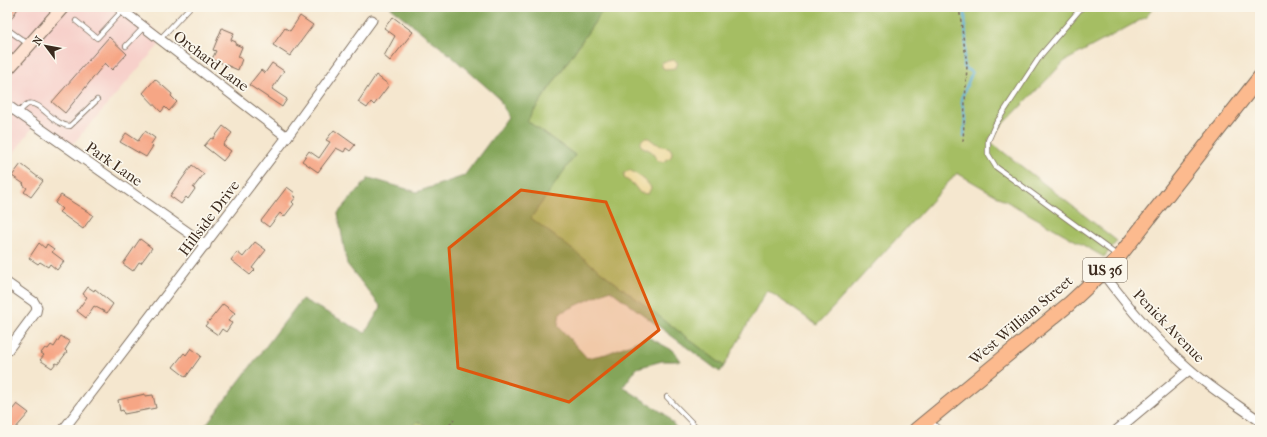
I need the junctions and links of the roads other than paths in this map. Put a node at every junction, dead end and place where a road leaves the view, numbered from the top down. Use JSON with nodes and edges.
{"nodes":[{"id":1,"x":190,"y":7,"type":"edge"},
{"id":2,"x":1082,"y":7,"type":"edge"},
{"id":3,"x":60,"y":8,"type":"edge"},
{"id":4,"x":120,"y":9,"type":"edge"},
{"id":5,"x":372,"y":20,"type":"dead end"},
{"id":6,"x":76,"y":21,"type":"dead end"},
{"id":7,"x":144,"y":27,"type":"junction"},
{"id":8,"x":7,"y":29,"type":"edge"},
{"id":9,"x":160,"y":39,"type":"junction"},
{"id":10,"x":29,"y":45,"type":"junction"},
{"id":11,"x":126,"y":46,"type":"dead end"},
{"id":12,"x":8,"y":68,"type":"edge"},
{"id":13,"x":1260,"y":78,"type":"edge"},
{"id":14,"x":97,"y":100,"type":"dead end"},
{"id":15,"x":12,"y":110,"type":"edge"},
{"id":16,"x":287,"y":137,"type":"junction"},
{"id":17,"x":206,"y":245,"type":"junction"},
{"id":18,"x":1119,"y":257,"type":"junction"},
{"id":19,"x":1102,"y":272,"type":"junction"},
{"id":20,"x":7,"y":284,"type":"edge"},
{"id":21,"x":7,"y":351,"type":"edge"},
{"id":22,"x":1189,"y":370,"type":"junction"},
{"id":23,"x":667,"y":397,"type":"dead end"},
{"id":24,"x":929,"y":419,"type":"junction"},
{"id":25,"x":1260,"y":421,"type":"edge"},
{"id":26,"x":63,"y":430,"type":"edge"},
{"id":27,"x":699,"y":430,"type":"edge"},
{"id":28,"x":916,"y":430,"type":"edge"},
{"id":29,"x":940,"y":430,"type":"edge"},
{"id":30,"x":1117,"y":430,"type":"edge"}],
"edges":[{"from":1,"to":9,"type":"lane"},
{"from":2,"to":18,"type":"lane"},
{"from":3,"to":10,"type":"main road"},
{"from":4,"to":6,"type":"lane"},
{"from":4,"to":7,"type":"street","name":"Orchard Lane"},
{"from":5,"to":16,"type":"street","name":"Hillside Drive"},
{"from":7,"to":9,"type":"street","name":"Orchard Lane"},
{"from":7,"to":11,"type":"lane"},
{"from":8,"to":10,"type":"lane"},
{"from":9,"to":16,"type":"street","name":"Orchard Lane"},
{"from":10,"to":12,"type":"main road"},
{"from":13,"to":18,"type":"highway","name":"West William Street","number":"US 36"},
{"from":14,"to":15,"type":"lane"},
{"from":15,"to":17,"type":"street","name":"Park Lane"},
{"from":16,"to":17,"type":"street","name":"Hillside Drive"},
{"from":17,"to":26,"type":"street","name":"Hillside Drive"},
{"from":18,"to":19,"type":"highway","name":"West William Street","number":"US 36"},
{"from":19,"to":22,"type":"street","name":"Penick Avenue"},
{"from":19,"to":24,"type":"highway","name":"West William Street","number":"US 36"},
{"from":20,"to":21,"type":"street"},
{"from":22,"to":25,"type":"street","name":"Penick Avenue"},
{"from":22,"to":30,"type":"street"},
{"from":23,"to":27,"type":"lane"},
{"from":24,"to":28,"type":"highway","name":"West William Street","number":"US 36"},
{"from":24,"to":29,"type":"lane"}]}
